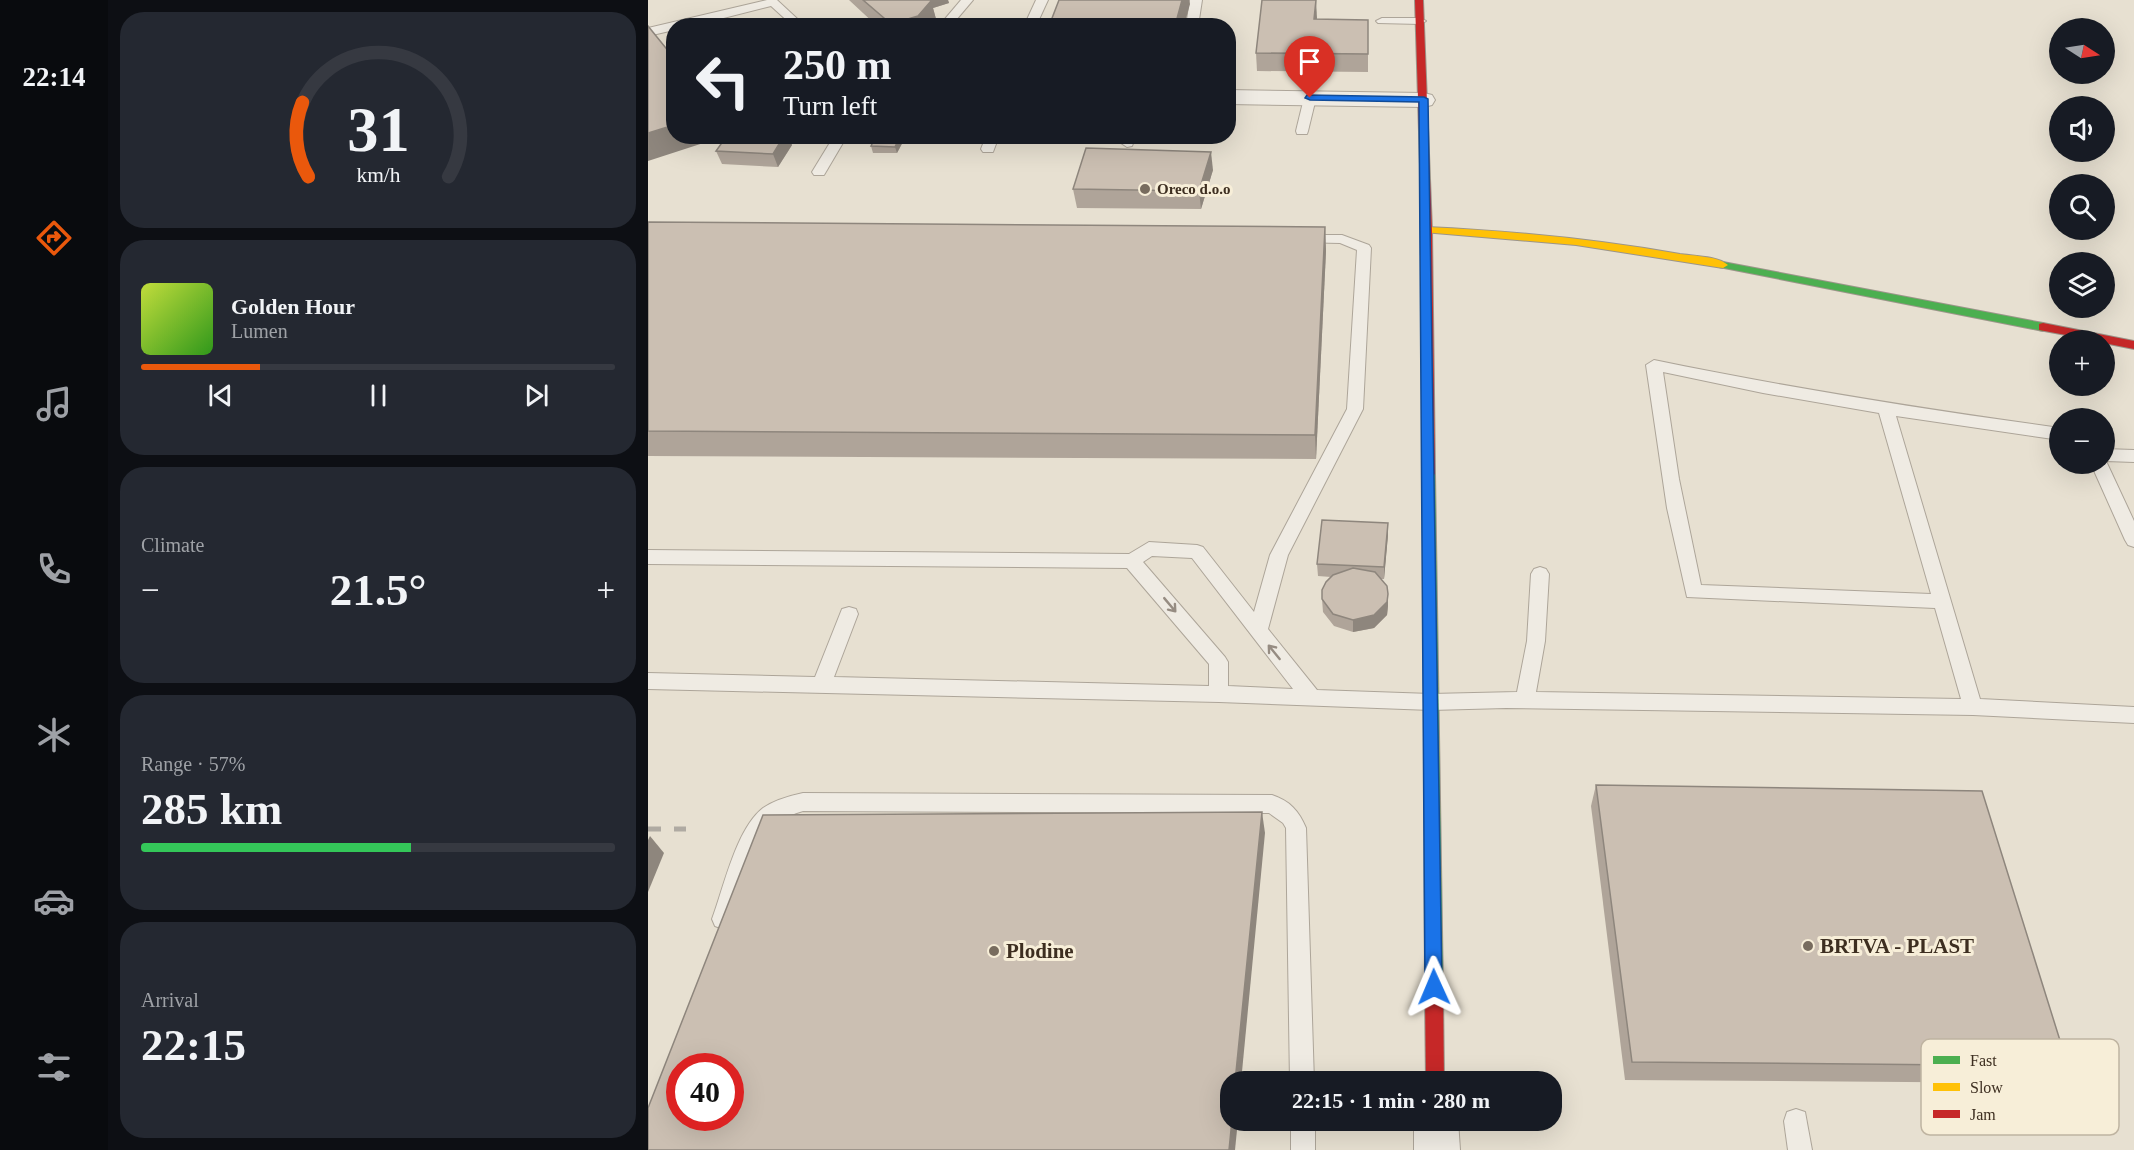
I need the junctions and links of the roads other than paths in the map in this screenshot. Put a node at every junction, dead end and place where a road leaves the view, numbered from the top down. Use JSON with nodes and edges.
{"nodes":[{"id":1,"x":967,"y":0,"type":"edge"},
{"id":2,"x":1042,"y":0,"type":"edge"},
{"id":3,"x":1196,"y":0,"type":"edge"},
{"id":4,"x":1419,"y":0,"type":"edge"},
{"id":5,"x":708,"y":18,"type":"edge"},
{"id":6,"x":791,"y":18,"type":"edge"},
{"id":7,"x":951,"y":18,"type":"edge"},
{"id":8,"x":1034,"y":18,"type":"edge"},
{"id":9,"x":1193,"y":18,"type":"edge"},
{"id":10,"x":1382,"y":21,"type":"dead end"},
{"id":11,"x":1420,"y":21,"type":"junction"},
{"id":12,"x":666,"y":28,"type":"edge"},
{"id":13,"x":648,"y":32,"type":"edge"},
{"id":14,"x":1236,"y":97,"type":"edge"},
{"id":15,"x":1310,"y":98,"type":"junction"},
{"id":16,"x":1424,"y":99,"type":"junction"},
{"id":17,"x":1302,"y":131,"type":"dead end"},
{"id":18,"x":837,"y":144,"type":"edge"},
{"id":19,"x":990,"y":144,"type":"edge"},
{"id":20,"x":988,"y":150,"type":"dead end"},
{"id":21,"x":819,"y":172,"type":"dead end"},
{"id":22,"x":1427,"y":230,"type":"junction"},
{"id":23,"x":1283,"y":239,"type":"edge"},
{"id":24,"x":2134,"y":345,"type":"edge"},
{"id":25,"x":1886,"y":410,"type":"junction"},
{"id":26,"x":2049,"y":432,"type":"edge"},
{"id":27,"x":2115,"y":455,"type":"edge"},
{"id":28,"x":2134,"y":456,"type":"edge"},
{"id":29,"x":2104,"y":474,"type":"edge"},
{"id":30,"x":2134,"y":540,"type":"edge"},
{"id":31,"x":648,"y":557,"type":"edge"},
{"id":32,"x":1132,"y":561,"type":"junction"},
{"id":33,"x":1540,"y":574,"type":"dead end"},
{"id":34,"x":1941,"y":601,"type":"junction"},
{"id":35,"x":849,"y":614,"type":"dead end"},
{"id":36,"x":1258,"y":632,"type":"junction"},
{"id":37,"x":648,"y":681,"type":"edge"},
{"id":38,"x":821,"y":685,"type":"junction"},
{"id":39,"x":1219,"y":694,"type":"junction"},
{"id":40,"x":1311,"y":697,"type":"junction"},
{"id":41,"x":1525,"y":700,"type":"junction"},
{"id":42,"x":1431,"y":702,"type":"junction"},
{"id":43,"x":1973,"y":708,"type":"junction"},
{"id":44,"x":2134,"y":715,"type":"edge"},
{"id":45,"x":718,"y":934,"type":"edge"},
{"id":46,"x":1302,"y":1071,"type":"edge"},
{"id":47,"x":1436,"y":1071,"type":"edge"},
{"id":48,"x":1796,"y":1121,"type":"dead end"},
{"id":49,"x":1302,"y":1131,"type":"edge"},
{"id":50,"x":1436,"y":1131,"type":"edge"},
{"id":51,"x":1303,"y":1150,"type":"edge"},
{"id":52,"x":1437,"y":1150,"type":"edge"},
{"id":53,"x":1800,"y":1150,"type":"edge"}],
"edges":[{"from":1,"to":7,"type":"lane"},
{"from":2,"to":8,"type":"lane"},
{"from":3,"to":9,"type":"lane"},
{"from":4,"to":11,"type":"street"},
{"from":5,"to":6,"type":"lane"},
{"from":10,"to":11,"type":"lane"},
{"from":11,"to":16,"type":"street"},
{"from":12,"to":13,"type":"lane"},
{"from":14,"to":15,"type":"street"},
{"from":15,"to":16,"type":"street"},
{"from":15,"to":17,"type":"lane"},
{"from":16,"to":22,"type":"street"},
{"from":18,"to":21,"type":"lane"},
{"from":19,"to":20,"type":"lane"},
{"from":22,"to":24,"type":"street"},
{"from":22,"to":42,"type":"street"},
{"from":23,"to":36,"type":"lane"},
{"from":25,"to":26,"type":"lane"},
{"from":25,"to":34,"type":"lane"},
{"from":25,"to":34,"type":"lane"},
{"from":27,"to":28,"type":"lane"},
{"from":29,"to":30,"type":"lane"},
{"from":31,"to":32,"type":"lane"},
{"from":32,"to":36,"type":"lane"},
{"from":32,"to":39,"type":"lane","one_way":true},
{"from":33,"to":41,"type":"lane"},
{"from":34,"to":43,"type":"lane"},
{"from":35,"to":38,"type":"lane"},
{"from":40,"to":36,"type":"lane","one_way":true},
{"from":37,"to":38,"type":"lane"},
{"from":38,"to":39,"type":"lane"},
{"from":39,"to":40,"type":"lane"},
{"from":40,"to":42,"type":"lane"},
{"from":41,"to":42,"type":"lane"},
{"from":41,"to":43,"type":"lane"},
{"from":42,"to":47,"type":"street"},
{"from":43,"to":44,"type":"lane"},
{"from":45,"to":46,"type":"lane"},
{"from":48,"to":53,"type":"lane"},
{"from":49,"to":51,"type":"lane"},
{"from":50,"to":52,"type":"street"}]}
